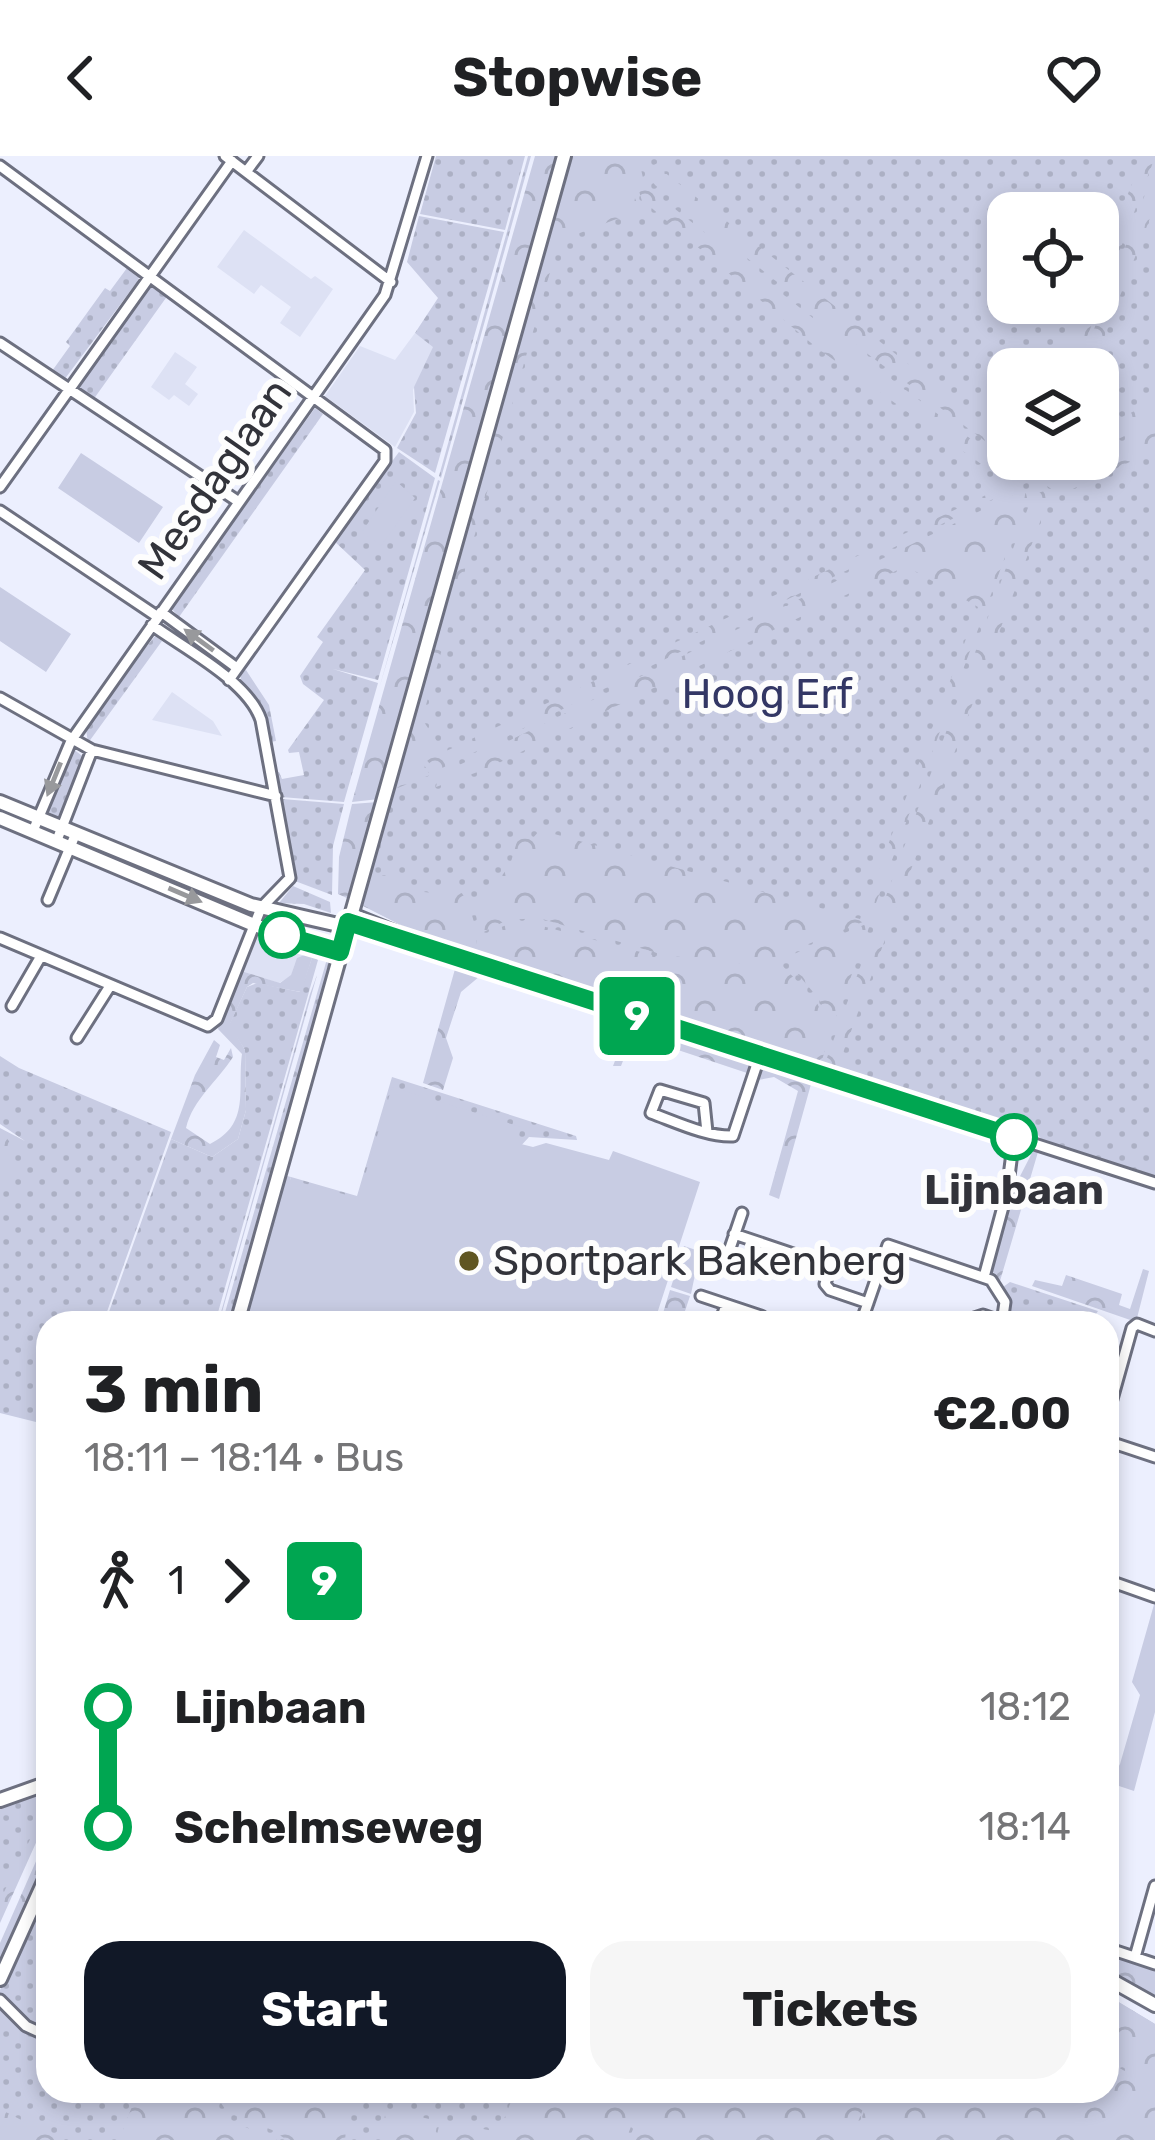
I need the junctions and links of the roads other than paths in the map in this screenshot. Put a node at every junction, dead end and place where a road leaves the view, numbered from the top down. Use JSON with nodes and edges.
{"nodes":[{"id":1,"x":258,"y":156,"type":"edge"},
{"id":2,"x":427,"y":156,"type":"edge"},
{"id":3,"x":564,"y":156,"type":"edge"},
{"id":4,"x":229,"y":159,"type":"edge"},
{"id":5,"x":0,"y":166,"type":"edge"},
{"id":6,"x":246,"y":172,"type":"junction"},
{"id":7,"x":150,"y":277,"type":"junction"},
{"id":8,"x":391,"y":282,"type":"junction"},
{"id":9,"x":0,"y":343,"type":"edge"},
{"id":10,"x":69,"y":389,"type":"junction"},
{"id":11,"x":314,"y":397,"type":"junction"},
{"id":12,"x":0,"y":487,"type":"edge"},
{"id":13,"x":239,"y":502,"type":"junction"},
{"id":14,"x":0,"y":511,"type":"edge"},
{"id":15,"x":157,"y":618,"type":"junction"},
{"id":16,"x":237,"y":668,"type":"junction"},
{"id":17,"x":229,"y":680,"type":"junction"},
{"id":18,"x":0,"y":698,"type":"edge"},
{"id":19,"x":71,"y":741,"type":"junction"},
{"id":20,"x":92,"y":750,"type":"junction"},
{"id":21,"x":276,"y":796,"type":"junction"},
{"id":22,"x":0,"y":802,"type":"edge"},
{"id":23,"x":0,"y":818,"type":"edge"},
{"id":24,"x":35,"y":824,"type":"junction"},
{"id":25,"x":59,"y":834,"type":"junction"},
{"id":26,"x":74,"y":840,"type":"junction"},
{"id":27,"x":48,"y":900,"type":"dead end"},
{"id":28,"x":260,"y":908,"type":"junction"},
{"id":29,"x":314,"y":919,"type":"junction"},
{"id":30,"x":348,"y":920,"type":"junction"},
{"id":31,"x":254,"y":925,"type":"junction"},
{"id":32,"x":0,"y":938,"type":"edge"},
{"id":33,"x":308,"y":944,"type":"junction"},
{"id":34,"x":340,"y":952,"type":"junction"},
{"id":35,"x":41,"y":956,"type":"junction"},
{"id":36,"x":110,"y":986,"type":"junction"},
{"id":37,"x":12,"y":1006,"type":"dead end"},
{"id":38,"x":76,"y":1038,"type":"dead end"},
{"id":39,"x":760,"y":1055,"type":"junction"},
{"id":40,"x":707,"y":1132,"type":"junction"},
{"id":41,"x":1014,"y":1137,"type":"junction"},
{"id":42,"x":1155,"y":1183,"type":"edge"},
{"id":43,"x":742,"y":1214,"type":"dead end"},
{"id":44,"x":734,"y":1234,"type":"junction"},
{"id":45,"x":728,"y":1255,"type":"dead end"},
{"id":46,"x":984,"y":1277,"type":"junction"},
{"id":47,"x":700,"y":1296,"type":"dead end"},
{"id":48,"x":868,"y":1303,"type":"junction"},
{"id":49,"x":727,"y":1304,"type":"junction"},
{"id":50,"x":240,"y":1311,"type":"edge"},
{"id":51,"x":724,"y":1311,"type":"edge"},
{"id":52,"x":743,"y":1311,"type":"edge"},
{"id":53,"x":865,"y":1311,"type":"edge"},
{"id":54,"x":1003,"y":1311,"type":"edge"},
{"id":55,"x":1155,"y":1330,"type":"edge"},
{"id":56,"x":1119,"y":1374,"type":"edge"},
{"id":57,"x":1119,"y":1445,"type":"edge"},
{"id":58,"x":1155,"y":1457,"type":"edge"},
{"id":59,"x":1119,"y":1584,"type":"edge"},
{"id":60,"x":1155,"y":1597,"type":"edge"},
{"id":61,"x":36,"y":1788,"type":"edge"},
{"id":62,"x":0,"y":1801,"type":"edge"},
{"id":63,"x":1155,"y":1886,"type":"edge"},
{"id":64,"x":36,"y":1900,"type":"edge"},
{"id":65,"x":1119,"y":1952,"type":"edge"},
{"id":66,"x":1136,"y":1957,"type":"junction"},
{"id":67,"x":1155,"y":1964,"type":"edge"},
{"id":68,"x":0,"y":1979,"type":"edge"},
{"id":69,"x":1119,"y":1985,"type":"edge"},
{"id":70,"x":0,"y":2000,"type":"edge"},
{"id":71,"x":1155,"y":2005,"type":"edge"},
{"id":72,"x":36,"y":2031,"type":"edge"}],
"edges":[{"from":1,"to":6,"type":"street"},
{"from":2,"to":8,"type":"street","name":"Mesdaglaan"},
{"from":3,"to":30,"type":"main road"},
{"from":4,"to":6,"type":"street"},
{"from":4,"to":7,"type":"street"},
{"from":5,"to":7,"type":"street"},
{"from":6,"to":8,"type":"street"},
{"from":7,"to":10,"type":"street"},
{"from":7,"to":11,"type":"street"},
{"from":8,"to":11,"type":"street","name":"Mesdaglaan"},
{"from":9,"to":10,"type":"street"},
{"from":10,"to":12,"type":"street"},
{"from":10,"to":13,"type":"street"},
{"from":11,"to":13,"type":"street","name":"Mesdaglaan"},
{"from":11,"to":16,"type":"street"},
{"from":13,"to":15,"type":"street","name":"Mesdaglaan"},
{"from":14,"to":15,"type":"street"},
{"from":16,"to":15,"type":"street","one_way":true},
{"from":15,"to":17,"type":"street"},
{"from":15,"to":19,"type":"street","name":"Mesdaglaan"},
{"from":16,"to":17,"type":"street"},
{"from":17,"to":21,"type":"street"},
{"from":18,"to":19,"type":"street"},
{"from":19,"to":20,"type":"street"},
{"from":19,"to":24,"type":"street","name":"Mesdaglaan","one_way":true},
{"from":20,"to":21,"type":"street"},
{"from":20,"to":25,"type":"street"},
{"from":21,"to":28,"type":"street"},
{"from":22,"to":24,"type":"main road"},
{"from":23,"to":24,"type":"main road"},
{"from":24,"to":25,"type":"main road"},
{"from":25,"to":26,"type":"main road"},
{"from":26,"to":27,"type":"street"},
{"from":26,"to":28,"type":"main road"},
{"from":26,"to":31,"type":"main road","one_way":true},
{"from":28,"to":29,"type":"main road"},
{"from":28,"to":31,"type":"street"},
{"from":29,"to":30,"type":"main road"},
{"from":29,"to":33,"type":"street"},
{"from":30,"to":34,"type":"main road"},
{"from":30,"to":39,"type":"street"},
{"from":31,"to":33,"type":"main road"},
{"from":31,"to":36,"type":"street"},
{"from":32,"to":35,"type":"street"},
{"from":33,"to":34,"type":"main road"},
{"from":34,"to":50,"type":"main road"},
{"from":35,"to":36,"type":"street"},
{"from":35,"to":37,"type":"street"},
{"from":36,"to":38,"type":"street"},
{"from":39,"to":40,"type":"street"},
{"from":39,"to":41,"type":"street"},
{"from":40,"to":40,"type":"street"},
{"from":41,"to":42,"type":"street"},
{"from":41,"to":46,"type":"street"},
{"from":43,"to":44,"type":"street"},
{"from":44,"to":45,"type":"street"},
{"from":44,"to":48,"type":"street"},
{"from":46,"to":48,"type":"street"},
{"from":46,"to":54,"type":"street"},
{"from":47,"to":49,"type":"street"},
{"from":48,"to":53,"type":"street"},
{"from":49,"to":51,"type":"street"},
{"from":49,"to":52,"type":"street"},
{"from":55,"to":56,"type":"street"},
{"from":57,"to":58,"type":"street"},
{"from":59,"to":60,"type":"street"},
{"from":61,"to":62,"type":"main road"},
{"from":63,"to":66,"type":"street"},
{"from":64,"to":68,"type":"main road"},
{"from":65,"to":66,"type":"street"},
{"from":66,"to":67,"type":"street"},
{"from":69,"to":71,"type":"main road"},
{"from":70,"to":72,"type":"street"}]}
